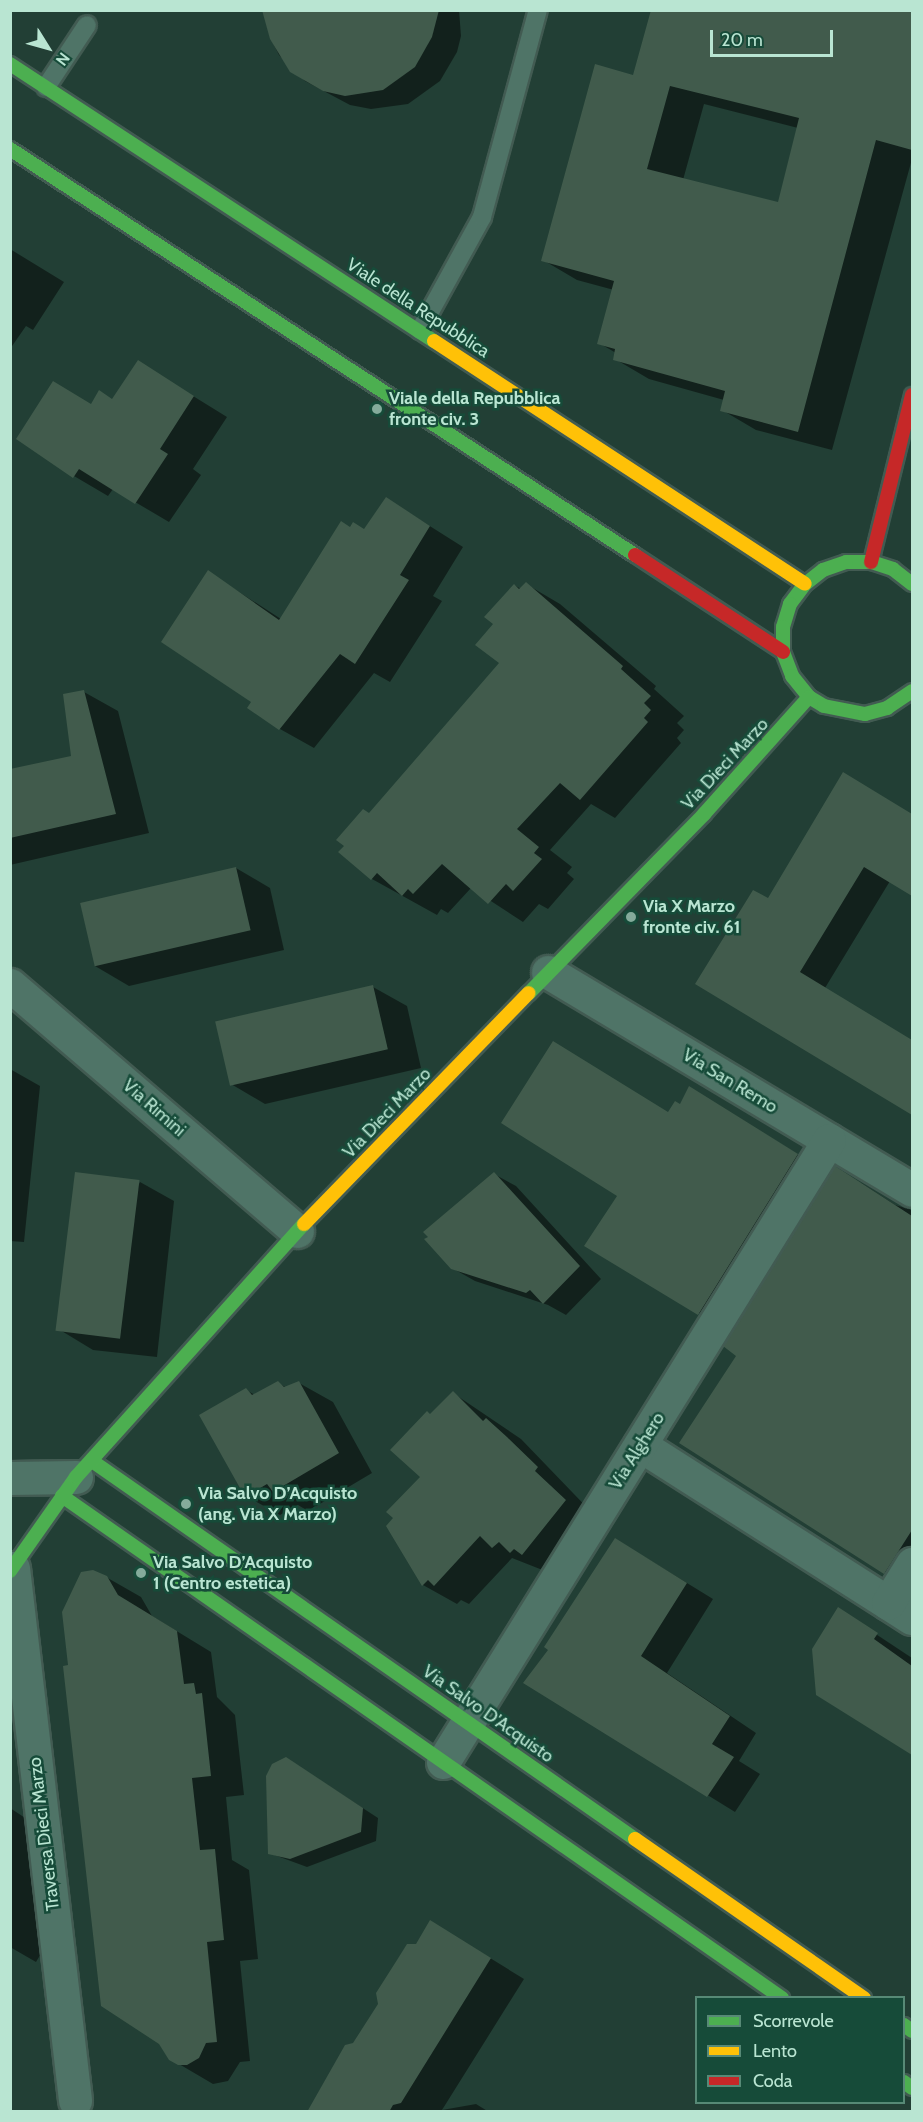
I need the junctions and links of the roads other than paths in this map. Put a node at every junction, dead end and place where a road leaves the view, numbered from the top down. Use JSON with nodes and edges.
{"nodes":[{"id":1,"x":538,"y":10,"type":"edge"},
{"id":2,"x":87,"y":25,"type":"dead end"},
{"id":3,"x":10,"y":64,"type":"edge"},
{"id":4,"x":46,"y":87,"type":"junction"},
{"id":5,"x":10,"y":149,"type":"edge"},
{"id":6,"x":420,"y":330,"type":"junction"},
{"id":7,"x":912,"y":395,"type":"edge"},
{"id":8,"x":871,"y":562,"type":"junction"},
{"id":9,"x":805,"y":584,"type":"junction"},
{"id":10,"x":912,"y":584,"type":"edge"},
{"id":11,"x":783,"y":652,"type":"junction"},
{"id":12,"x":912,"y":692,"type":"edge"},
{"id":13,"x":809,"y":697,"type":"junction"},
{"id":14,"x":887,"y":708,"type":"junction"},
{"id":15,"x":904,"y":718,"type":"dead end"},
{"id":16,"x":548,"y":972,"type":"junction"},
{"id":17,"x":10,"y":985,"type":"edge"},
{"id":18,"x":829,"y":1140,"type":"junction"},
{"id":19,"x":912,"y":1190,"type":"edge"},
{"id":20,"x":297,"y":1232,"type":"junction"},
{"id":21,"x":640,"y":1445,"type":"junction"},
{"id":22,"x":10,"y":1478,"type":"edge"},
{"id":23,"x":76,"y":1478,"type":"junction"},
{"id":24,"x":912,"y":1564,"type":"edge"},
{"id":25,"x":12,"y":1569,"type":"edge"},
{"id":26,"x":900,"y":1610,"type":"edge"},
{"id":27,"x":469,"y":1723,"type":"junction"},
{"id":28,"x":443,"y":1762,"type":"junction"},
{"id":29,"x":779,"y":1996,"type":"edge"},
{"id":30,"x":861,"y":1996,"type":"edge"},
{"id":31,"x":75,"y":2100,"type":"dead end"}],
"edges":[{"from":1,"to":6,"type":"lane"},
{"from":2,"to":4,"type":"lane"},
{"from":3,"to":4,"type":"main road","name":"Viale della Repubblica"},
{"from":4,"to":6,"type":"main road","name":"Viale della Repubblica"},
{"from":5,"to":11,"type":"main road"},
{"from":6,"to":9,"type":"main road","name":"Viale della Repubblica"},
{"from":7,"to":8,"type":"main road"},
{"from":8,"to":9,"type":"main road"},
{"from":8,"to":10,"type":"main road"},
{"from":9,"to":11,"type":"main road"},
{"from":11,"to":13,"type":"main road"},
{"from":12,"to":14,"type":"main road"},
{"from":13,"to":14,"type":"main road"},
{"from":13,"to":16,"type":"main road","name":"Via Dieci Marzo"},
{"from":14,"to":15,"type":"main road"},
{"from":16,"to":18,"type":"street","name":"Via San Remo"},
{"from":16,"to":20,"type":"main road","name":"Via Dieci Marzo"},
{"from":17,"to":20,"type":"street","name":"Via Rimini"},
{"from":18,"to":19,"type":"street","name":"Via San Remo"},
{"from":18,"to":21,"type":"street","name":"Via Alghero"},
{"from":20,"to":23,"type":"main road","name":"Via Dieci Marzo"},
{"from":21,"to":26,"type":"street"},
{"from":21,"to":27,"type":"street","name":"Via Alghero"},
{"from":22,"to":23,"type":"street"},
{"from":23,"to":25,"type":"main road","name":"Via Dieci Marzo"},
{"from":23,"to":27,"type":"main road","name":"Via Salvo D'Acquisto"},
{"from":23,"to":28,"type":"main road"},
{"from":24,"to":26,"type":"street"},
{"from":25,"to":31,"type":"street","name":"Traversa Dieci Marzo"},
{"from":27,"to":28,"type":"street","name":"Via Alghero"},
{"from":27,"to":30,"type":"main road","name":"Via Salvo D'Acquisto"},
{"from":28,"to":29,"type":"main road"}]}
